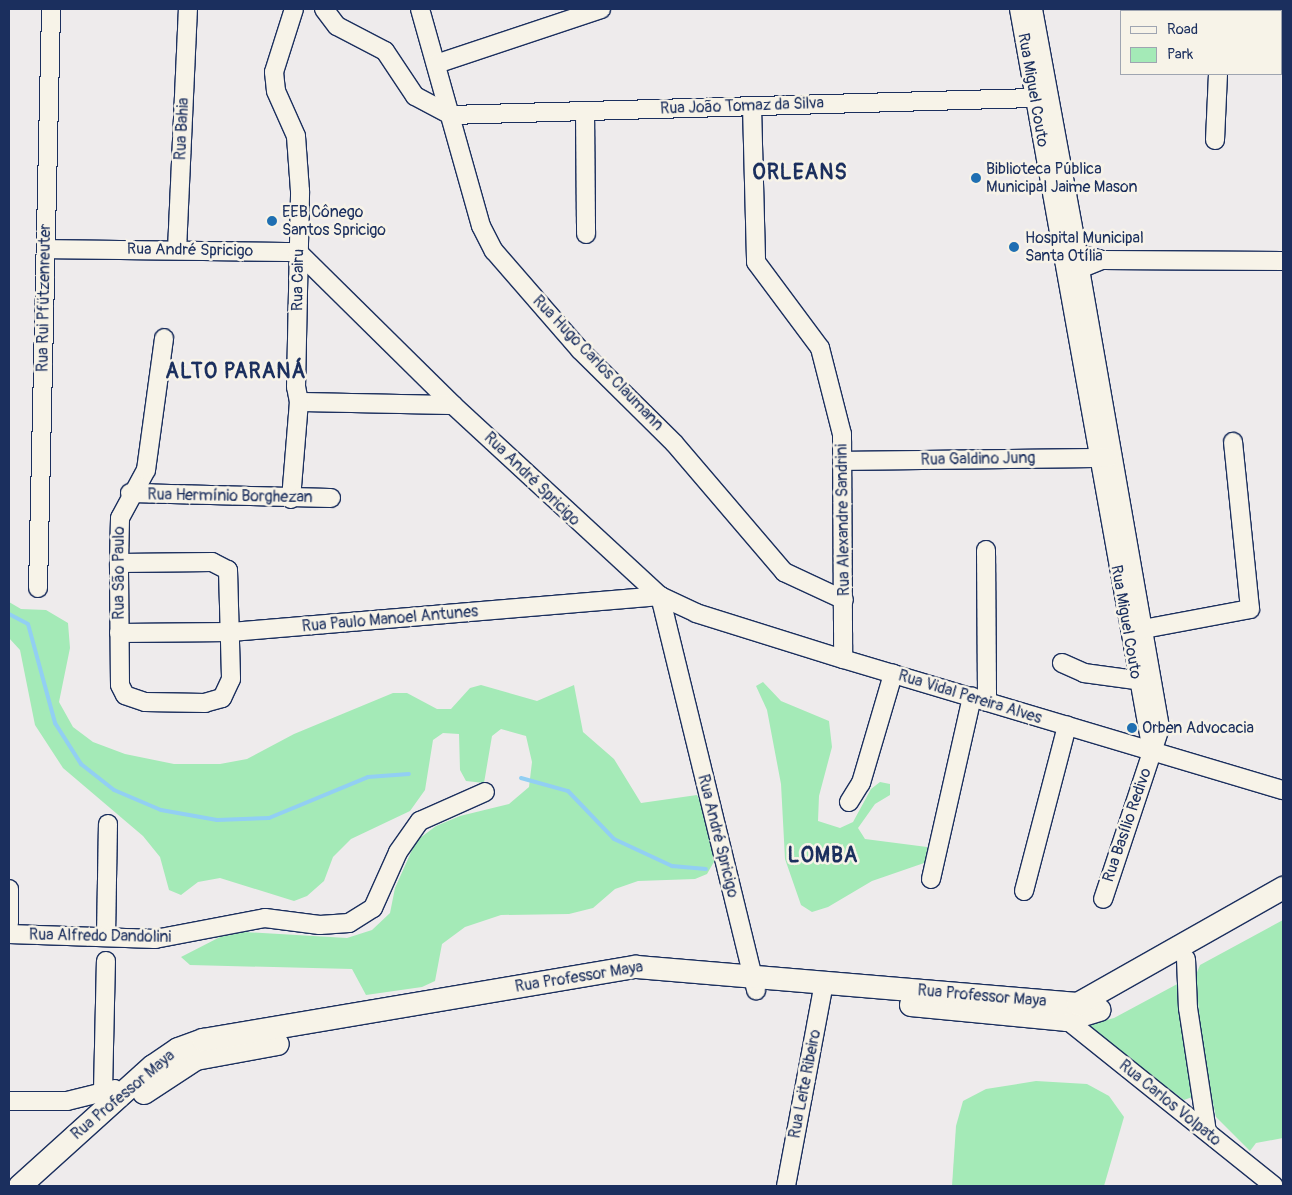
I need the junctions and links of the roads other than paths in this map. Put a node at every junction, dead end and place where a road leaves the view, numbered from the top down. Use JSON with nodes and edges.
{"nodes":[{"id":1,"x":51,"y":9,"type":"edge"},
{"id":2,"x":188,"y":9,"type":"edge"},
{"id":3,"x":294,"y":9,"type":"edge"},
{"id":4,"x":324,"y":9,"type":"edge"},
{"id":5,"x":420,"y":9,"type":"edge"},
{"id":6,"x":601,"y":9,"type":"edge"},
{"id":7,"x":1019,"y":9,"type":"edge"},
{"id":8,"x":1033,"y":9,"type":"edge"},
{"id":9,"x":436,"y":64,"type":"junction"},
{"id":10,"x":1218,"y":75,"type":"edge"},
{"id":11,"x":1034,"y":98,"type":"junction"},
{"id":12,"x":752,"y":106,"type":"junction"},
{"id":13,"x":585,"y":111,"type":"junction"},
{"id":14,"x":450,"y":115,"type":"junction"},
{"id":15,"x":1215,"y":140,"type":"dead end"},
{"id":16,"x":586,"y":234,"type":"dead end"},
{"id":17,"x":46,"y":248,"type":"junction"},
{"id":18,"x":177,"y":250,"type":"junction"},
{"id":19,"x":298,"y":252,"type":"junction"},
{"id":20,"x":1283,"y":261,"type":"edge"},
{"id":21,"x":1074,"y":262,"type":"junction"},
{"id":22,"x":164,"y":338,"type":"dead end"},
{"id":23,"x":299,"y":402,"type":"junction"},
{"id":24,"x":453,"y":405,"type":"junction"},
{"id":25,"x":1233,"y":442,"type":"dead end"},
{"id":26,"x":1105,"y":458,"type":"junction"},
{"id":27,"x":844,"y":461,"type":"junction"},
{"id":28,"x":130,"y":493,"type":"junction"},
{"id":29,"x":331,"y":498,"type":"dead end"},
{"id":30,"x":291,"y":499,"type":"junction"},
{"id":31,"x":986,"y":550,"type":"dead end"},
{"id":32,"x":119,"y":563,"type":"junction"},
{"id":33,"x":38,"y":588,"type":"dead end"},
{"id":34,"x":660,"y":596,"type":"junction"},
{"id":35,"x":844,"y":600,"type":"junction"},
{"id":36,"x":1135,"y":630,"type":"junction"},
{"id":37,"x":231,"y":632,"type":"junction"},
{"id":38,"x":119,"y":633,"type":"junction"},
{"id":39,"x":843,"y":659,"type":"junction"},
{"id":40,"x":1062,"y":663,"type":"dead end"},
{"id":41,"x":893,"y":674,"type":"junction"},
{"id":42,"x":1136,"y":680,"type":"junction"},
{"id":43,"x":979,"y":699,"type":"junction"},
{"id":44,"x":1067,"y":726,"type":"junction"},
{"id":45,"x":1152,"y":751,"type":"junction"},
{"id":46,"x":1283,"y":790,"type":"edge"},
{"id":47,"x":486,"y":792,"type":"dead end"},
{"id":48,"x":849,"y":802,"type":"dead end"},
{"id":49,"x":108,"y":824,"type":"dead end"},
{"id":50,"x":931,"y":879,"type":"dead end"},
{"id":51,"x":1283,"y":888,"type":"edge"},
{"id":52,"x":10,"y":889,"type":"edge"},
{"id":53,"x":1024,"y":891,"type":"dead end"},
{"id":54,"x":1103,"y":899,"type":"dead end"},
{"id":55,"x":1283,"y":903,"type":"edge"},
{"id":56,"x":9,"y":923,"type":"edge"},
{"id":57,"x":9,"y":934,"type":"edge"},
{"id":58,"x":106,"y":937,"type":"junction"},
{"id":59,"x":1184,"y":953,"type":"junction"},
{"id":60,"x":106,"y":962,"type":"dead end"},
{"id":61,"x":754,"y":982,"type":"junction"},
{"id":62,"x":823,"y":989,"type":"junction"},
{"id":63,"x":1066,"y":1012,"type":"junction"},
{"id":64,"x":136,"y":1090,"type":"junction"},
{"id":65,"x":103,"y":1092,"type":"junction"},
{"id":66,"x":1201,"y":1096,"type":"junction"},
{"id":67,"x":9,"y":1101,"type":"edge"},
{"id":68,"x":1177,"y":1108,"type":"junction"},
{"id":69,"x":1207,"y":1132,"type":"junction"},
{"id":70,"x":70,"y":1151,"type":"junction"},
{"id":71,"x":20,"y":1186,"type":"edge"},
{"id":72,"x":42,"y":1186,"type":"edge"},
{"id":73,"x":786,"y":1186,"type":"edge"},
{"id":74,"x":1274,"y":1186,"type":"edge"}],
"edges":[{"from":1,"to":17,"type":"street","name":"Rua Rui Pfützenreuter"},
{"from":2,"to":18,"type":"street","name":"Rua Bahia"},
{"from":3,"to":19,"type":"street","name":"Rua Cairu"},
{"from":4,"to":14,"type":"street"},
{"from":5,"to":9,"type":"street","name":"Rua Hugo Carlos Claumann"},
{"from":6,"to":9,"type":"street"},
{"from":7,"to":11,"type":"street","name":"Rua Miguel Couto"},
{"from":8,"to":21,"type":"street","name":"Rua Miguel Couto"},
{"from":9,"to":14,"type":"street","name":"Rua Hugo Carlos Claumann"},
{"from":10,"to":15,"type":"street"},
{"from":11,"to":12,"type":"street","name":"Rua João Tomaz da Silva"},
{"from":11,"to":21,"type":"street","name":"Rua Miguel Couto"},
{"from":12,"to":13,"type":"street","name":"Rua João Tomaz da Silva"},
{"from":12,"to":27,"type":"street","name":"Rua Alexandre Sandrini"},
{"from":13,"to":14,"type":"street","name":"Rua João Tomaz da Silva"},
{"from":13,"to":16,"type":"street"},
{"from":14,"to":35,"type":"street","name":"Rua Hugo Carlos Claumann"},
{"from":17,"to":18,"type":"street","name":"Rua André Spricigo"},
{"from":17,"to":33,"type":"street","name":"Rua Rui Pfützenreuter"},
{"from":18,"to":19,"type":"street","name":"Rua André Spricigo"},
{"from":19,"to":23,"type":"street","name":"Rua Cairu"},
{"from":19,"to":24,"type":"street","name":"Rua André Spricigo"},
{"from":20,"to":21,"type":"street"},
{"from":21,"to":26,"type":"street","name":"Rua Miguel Couto"},
{"from":22,"to":28,"type":"street","name":"Rua São Paulo"},
{"from":23,"to":24,"type":"street"},
{"from":23,"to":30,"type":"street","name":"Rua Cairu"},
{"from":24,"to":34,"type":"street","name":"Rua André Spricigo"},
{"from":25,"to":36,"type":"street"},
{"from":26,"to":27,"type":"street","name":"Rua Galdino Jung"},
{"from":26,"to":36,"type":"street","name":"Rua Miguel Couto"},
{"from":27,"to":35,"type":"street","name":"Rua Alexandre Sandrini"},
{"from":28,"to":30,"type":"street","name":"Rua Hermínio Borghezan"},
{"from":28,"to":32,"type":"street","name":"Rua São Paulo"},
{"from":29,"to":30,"type":"street","name":"Rua Hermínio Borghezan"},
{"from":31,"to":43,"type":"street"},
{"from":32,"to":37,"type":"street"},
{"from":32,"to":38,"type":"street","name":"Rua São Paulo"},
{"from":34,"to":37,"type":"street","name":"Rua Paulo Manoel Antunes"},
{"from":34,"to":39,"type":"street","name":"Rua Vidal Pereira Alves"},
{"from":34,"to":61,"type":"street","name":"Rua André Spricigo"},
{"from":35,"to":39,"type":"street","name":"Rua Alexandre Sandrini"},
{"from":36,"to":42,"type":"street","name":"Rua Miguel Couto"},
{"from":36,"to":45,"type":"street","name":"Rua Miguel Couto"},
{"from":37,"to":38,"type":"street","name":"Rua Paulo Manoel Antunes"},
{"from":37,"to":38,"type":"street","name":"Rua São Paulo"},
{"from":39,"to":41,"type":"street","name":"Rua Vidal Pereira Alves"},
{"from":40,"to":42,"type":"street"},
{"from":41,"to":43,"type":"street","name":"Rua Vidal Pereira Alves"},
{"from":41,"to":48,"type":"street"},
{"from":42,"to":45,"type":"street","name":"Rua Miguel Couto"},
{"from":43,"to":44,"type":"street","name":"Rua Vidal Pereira Alves"},
{"from":43,"to":50,"type":"street"},
{"from":44,"to":45,"type":"street","name":"Rua Vidal Pereira Alves"},
{"from":44,"to":53,"type":"street"},
{"from":45,"to":46,"type":"street","name":"Rua Vidal Pereira Alves"},
{"from":45,"to":54,"type":"street","name":"Rua Basílio Redivo"},
{"from":47,"to":58,"type":"street","name":"Rua Alfredo Dandolini"},
{"from":49,"to":58,"type":"street"},
{"from":51,"to":59,"type":"main road","name":"Rua Professor Maya"},
{"from":52,"to":56,"type":"street"},
{"from":55,"to":59,"type":"main road","name":"Rua Professor Maya"},
{"from":57,"to":58,"type":"street","name":"Rua Alfredo Dandolini"},
{"from":59,"to":63,"type":"main road","name":"Rua Professor Maya"},
{"from":59,"to":66,"type":"street"},
{"from":60,"to":65,"type":"street"},
{"from":61,"to":62,"type":"main road","name":"Rua Professor Maya"},
{"from":61,"to":64,"type":"main road","name":"Rua Professor Maya"},
{"from":62,"to":63,"type":"main road","name":"Rua Professor Maya"},
{"from":62,"to":73,"type":"street","name":"Rua Leite Ribeiro"},
{"from":63,"to":68,"type":"street","name":"Rua Carlos Volpato"},
{"from":64,"to":65,"type":"street"},
{"from":64,"to":70,"type":"main road","name":"Rua Professor Maya"},
{"from":65,"to":67,"type":"street"},
{"from":66,"to":68,"type":"street"},
{"from":66,"to":69,"type":"street"},
{"from":68,"to":69,"type":"street","name":"Rua Carlos Volpato"},
{"from":69,"to":74,"type":"street","name":"Rua Carlos Volpato"},
{"from":70,"to":71,"type":"main road","name":"Rua Professor Maya"},
{"from":70,"to":72,"type":"main road","name":"Rua Professor Maya"}]}
